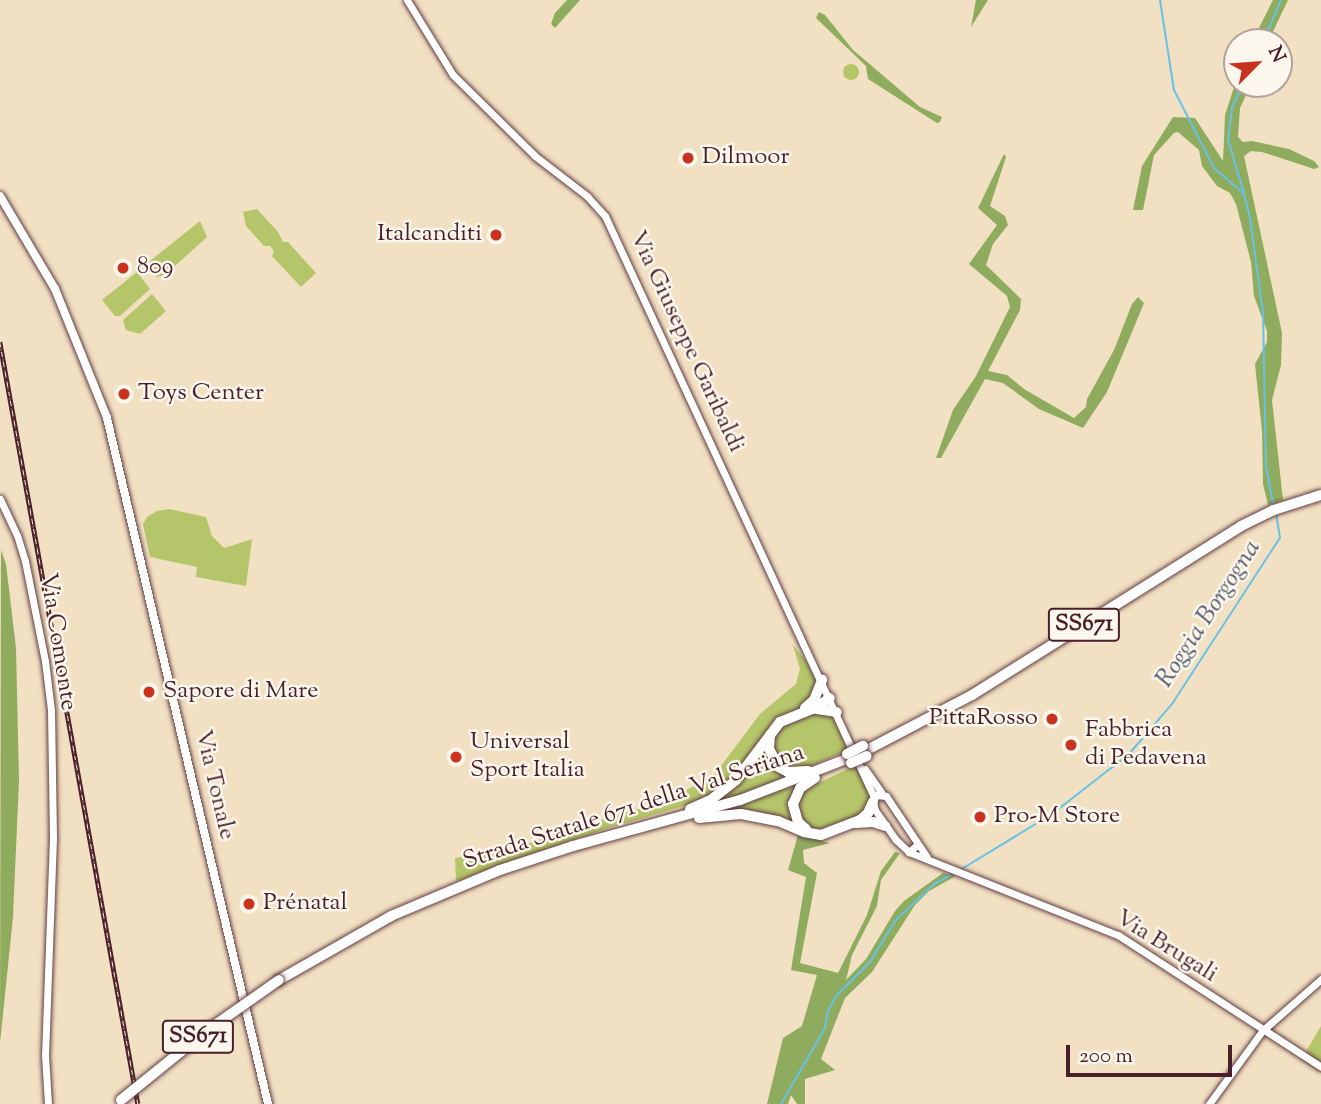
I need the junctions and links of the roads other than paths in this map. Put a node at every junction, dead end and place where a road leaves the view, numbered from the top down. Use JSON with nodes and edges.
{"nodes":[{"id":1,"x":407,"y":0,"type":"edge"},
{"id":2,"x":0,"y":196,"type":"edge"},
{"id":3,"x":1321,"y":495,"type":"edge"},
{"id":4,"x":0,"y":499,"type":"edge"},
{"id":5,"x":822,"y":680,"type":"junction"},
{"id":6,"x":830,"y":698,"type":"junction"},
{"id":7,"x":814,"y":705,"type":"junction"},
{"id":8,"x":836,"y":712,"type":"junction"},
{"id":9,"x":771,"y":731,"type":"junction"},
{"id":10,"x":857,"y":755,"type":"junction"},
{"id":11,"x":876,"y":797,"type":"junction"},
{"id":12,"x":851,"y":824,"type":"junction"},
{"id":13,"x":885,"y":826,"type":"junction"},
{"id":14,"x":812,"y":833,"type":"junction"},
{"id":15,"x":606,"y":837,"type":"junction"},
{"id":16,"x":917,"y":845,"type":"junction"},
{"id":17,"x":909,"y":852,"type":"junction"},
{"id":18,"x":930,"y":860,"type":"junction"},
{"id":19,"x":951,"y":869,"type":"joint"},
{"id":20,"x":1321,"y":979,"type":"edge"},
{"id":21,"x":1262,"y":1031,"type":"junction"},
{"id":22,"x":1321,"y":1067,"type":"edge"},
{"id":23,"x":119,"y":1102,"type":"edge"},
{"id":24,"x":48,"y":1104,"type":"edge"},
{"id":25,"x":268,"y":1104,"type":"edge"},
{"id":26,"x":1209,"y":1104,"type":"edge"}],
"edges":[{"from":1,"to":5,"type":"street","name":"Via Giuseppe Garibaldi"},
{"from":2,"to":25,"type":"main road","name":"Via Tonale"},
{"from":3,"to":10,"type":"highway","name":"Strada Statale 671 della Val Seriana","number":"SS671"},
{"from":4,"to":24,"type":"street","name":"Via Comonte"},
{"from":5,"to":6,"type":"street","name":"Via Giuseppe Garibaldi"},
{"from":5,"to":7,"type":"highway"},
{"from":6,"to":7,"type":"highway"},
{"from":6,"to":8,"type":"street","name":"Via Giuseppe Garibaldi"},
{"from":7,"to":8,"type":"highway"},
{"from":7,"to":9,"type":"highway"},
{"from":8,"to":10,"type":"street","name":"Via Giuseppe Garibaldi"},
{"from":9,"to":10,"type":"highway"},
{"from":9,"to":15,"type":"highway"},
{"from":10,"to":11,"type":"street","name":"Via Giuseppe Garibaldi"},
{"from":10,"to":14,"type":"highway"},
{"from":10,"to":15,"type":"highway","name":"Strada Statale 671 della Val Seriana","number":"SS671"},
{"from":11,"to":12,"type":"highway"},
{"from":11,"to":13,"type":"street","name":"Via Giuseppe Garibaldi"},
{"from":11,"to":16,"type":"street","name":"Via Giuseppe Garibaldi"},
{"from":12,"to":13,"type":"highway"},
{"from":12,"to":14,"type":"highway"},
{"from":13,"to":17,"type":"street","name":"Via Giuseppe Garibaldi"},
{"from":14,"to":15,"type":"highway"},
{"from":15,"to":23,"type":"highway","name":"Strada Statale 671 della Val Seriana","number":"SS671","bridge":true},
{"from":16,"to":17,"type":"street"},
{"from":16,"to":18,"type":"street","name":"Via Giuseppe Garibaldi"},
{"from":17,"to":18,"type":"street","name":"Via Giuseppe Garibaldi"},
{"from":18,"to":19,"type":"street","name":"Via Giuseppe Garibaldi"},
{"from":19,"to":21,"type":"street","name":"Via Brugali"},
{"from":20,"to":21,"type":"street"},
{"from":21,"to":22,"type":"street","name":"Via Brugali"},
{"from":21,"to":26,"type":"street"}]}
